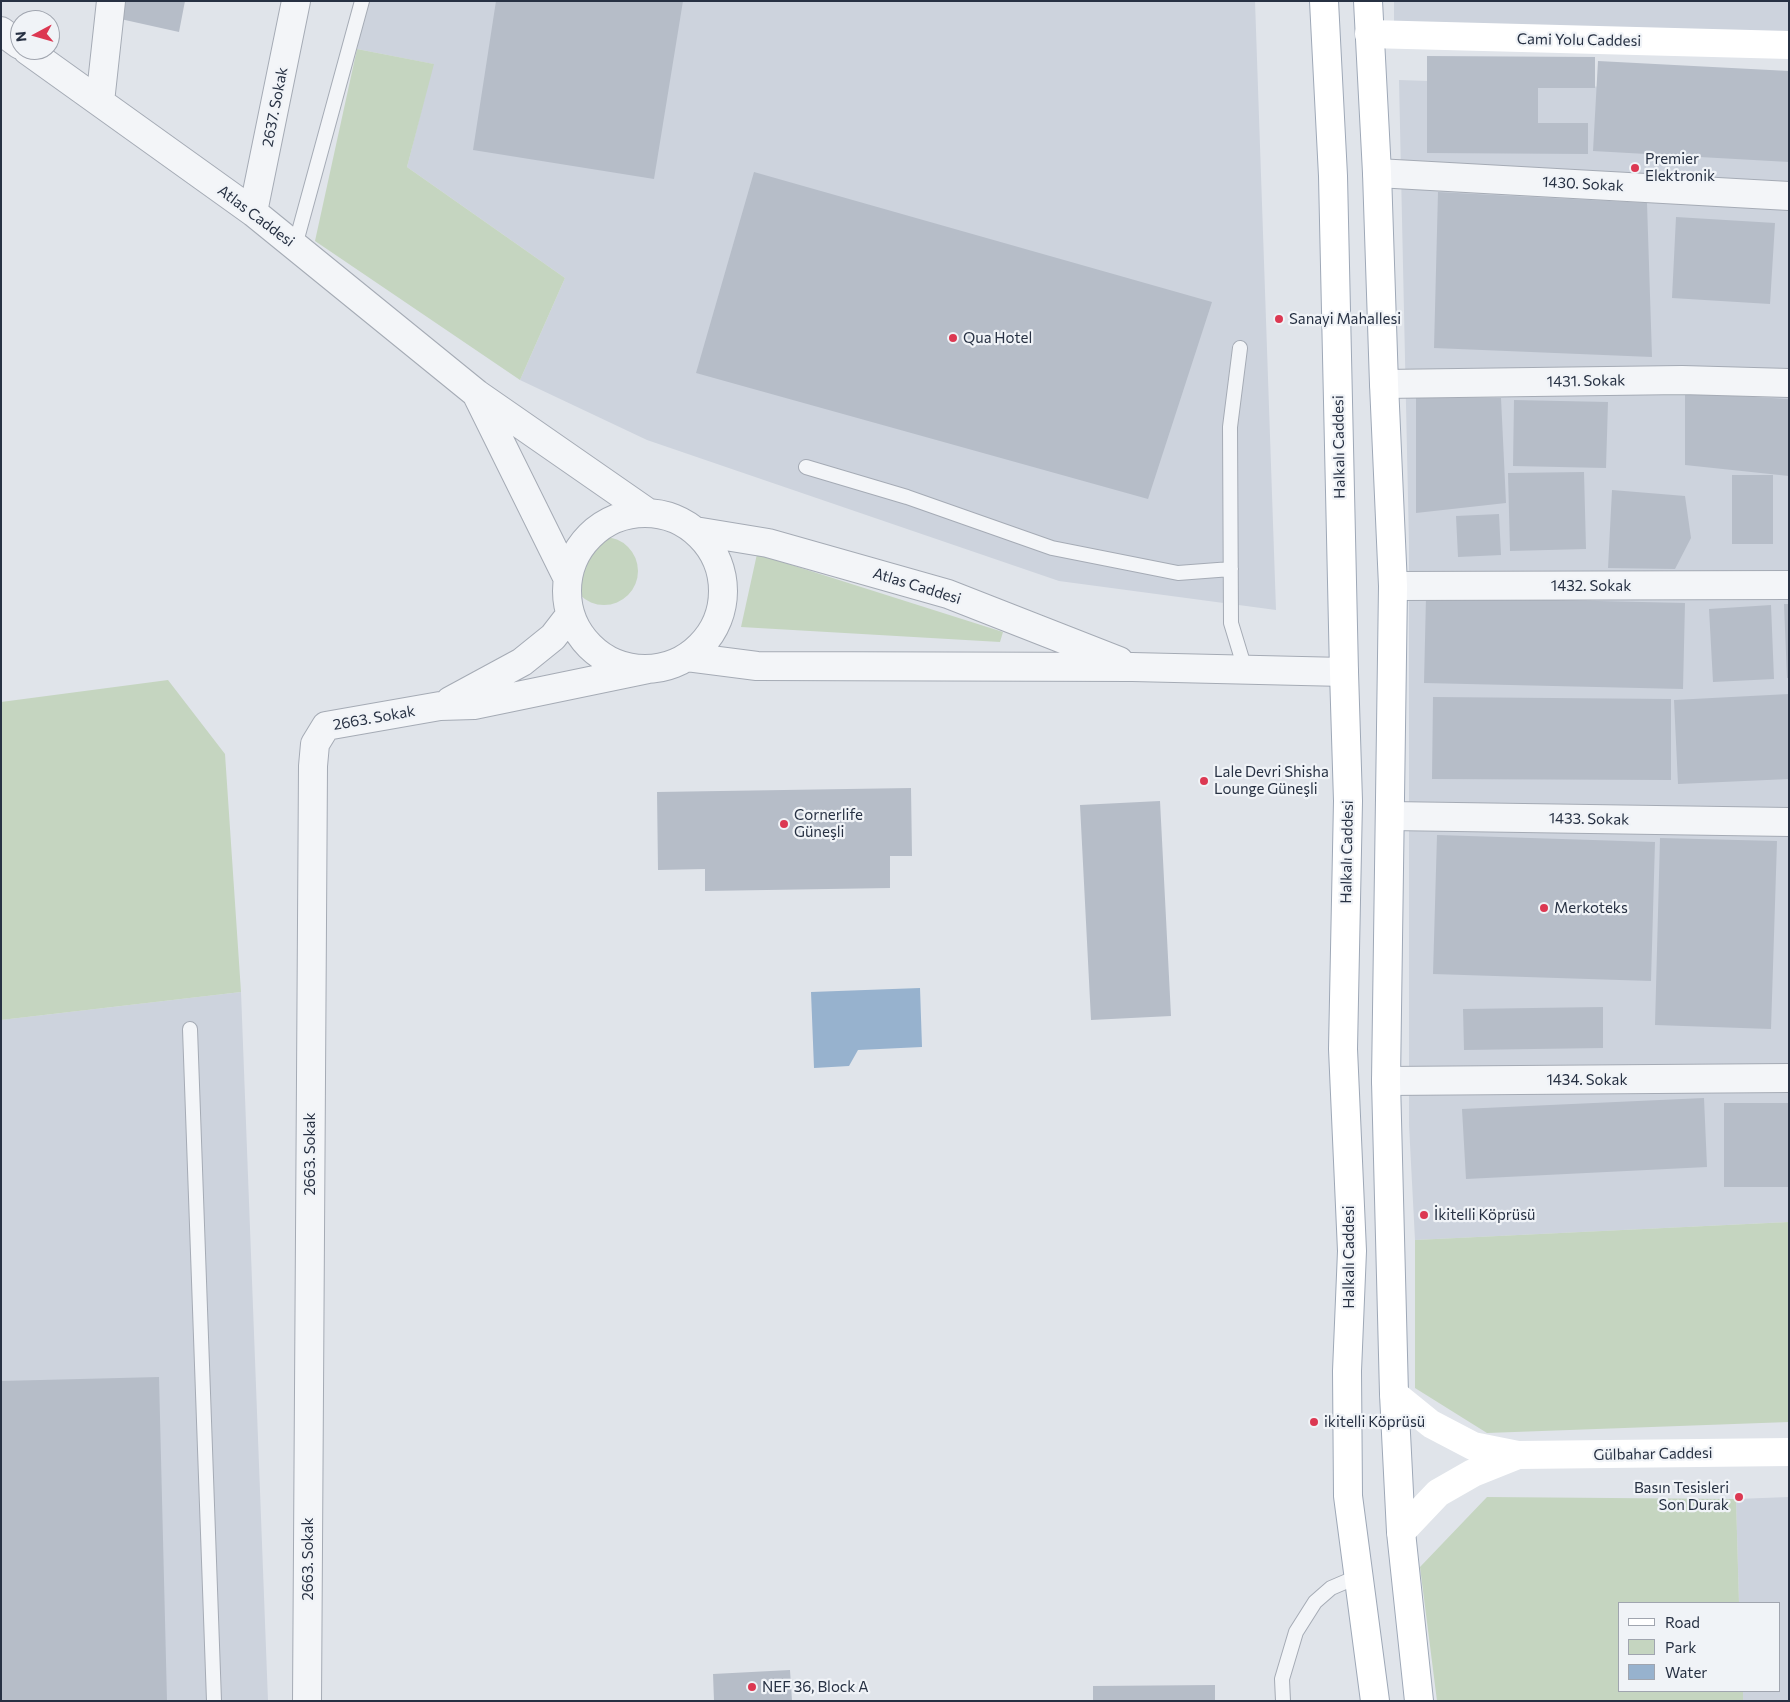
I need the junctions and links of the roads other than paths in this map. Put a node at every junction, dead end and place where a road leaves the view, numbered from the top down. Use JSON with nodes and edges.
{"nodes":[{"id":1,"x":111,"y":1,"type":"edge"},
{"id":2,"x":296,"y":1,"type":"edge"},
{"id":3,"x":362,"y":1,"type":"edge"},
{"id":4,"x":1324,"y":1,"type":"edge"},
{"id":5,"x":1368,"y":1,"type":"edge"},
{"id":6,"x":1369,"y":34,"type":"junction"},
{"id":7,"x":1789,"y":45,"type":"edge"},
{"id":8,"x":41,"y":60,"type":"edge"},
{"id":9,"x":100,"y":102,"type":"junction"},
{"id":10,"x":1377,"y":172,"type":"junction"},
{"id":11,"x":1789,"y":196,"type":"edge"},
{"id":12,"x":253,"y":212,"type":"junction"},
{"id":13,"x":295,"y":246,"type":"junction"},
{"id":14,"x":1240,"y":348,"type":"dead end"},
{"id":15,"x":1384,"y":384,"type":"junction"},
{"id":16,"x":1789,"y":384,"type":"edge"},
{"id":17,"x":477,"y":394,"type":"junction"},
{"id":18,"x":806,"y":467,"type":"dead end"},
{"id":19,"x":647,"y":512,"type":"junction"},
{"id":20,"x":695,"y":531,"type":"junction"},
{"id":21,"x":1231,"y":569,"type":"junction"},
{"id":22,"x":568,"y":577,"type":"junction"},
{"id":23,"x":1789,"y":585,"type":"edge"},
{"id":24,"x":1392,"y":586,"type":"junction"},
{"id":25,"x":570,"y":615,"type":"junction"},
{"id":26,"x":687,"y":657,"type":"junction"},
{"id":27,"x":1132,"y":666,"type":"junction"},
{"id":28,"x":648,"y":669,"type":"junction"},
{"id":29,"x":1245,"y":669,"type":"junction"},
{"id":30,"x":1344,"y":672,"type":"junction"},
{"id":31,"x":440,"y":706,"type":"junction"},
{"id":32,"x":1390,"y":816,"type":"junction"},
{"id":33,"x":1789,"y":822,"type":"edge"},
{"id":34,"x":190,"y":1029,"type":"dead end"},
{"id":35,"x":1789,"y":1078,"type":"edge"},
{"id":36,"x":1386,"y":1082,"type":"junction"},
{"id":37,"x":1394,"y":1394,"type":"junction"},
{"id":38,"x":1789,"y":1452,"type":"edge"},
{"id":39,"x":1518,"y":1455,"type":"junction"},
{"id":40,"x":1401,"y":1532,"type":"junction"},
{"id":41,"x":1359,"y":1576,"type":"junction"},
{"id":42,"x":214,"y":1701,"type":"edge"},
{"id":43,"x":307,"y":1701,"type":"edge"},
{"id":44,"x":1283,"y":1701,"type":"edge"},
{"id":45,"x":1376,"y":1701,"type":"edge"},
{"id":46,"x":1419,"y":1701,"type":"edge"}],
"edges":[{"from":1,"to":9,"type":"street"},
{"from":2,"to":12,"type":"street","name":"2637. Sokak"},
{"from":3,"to":13,"type":"lane"},
{"from":4,"to":30,"type":"main road","name":"Halkalı Caddesi"},
{"from":5,"to":6,"type":"main road"},
{"from":6,"to":7,"type":"main road","name":"Cami Yolu Caddesi"},
{"from":6,"to":10,"type":"main road"},
{"from":8,"to":9,"type":"street","name":"Atlas Caddesi"},
{"from":9,"to":12,"type":"street","name":"Atlas Caddesi"},
{"from":10,"to":11,"type":"street","name":"1430. Sokak"},
{"from":10,"to":15,"type":"main road"},
{"from":12,"to":13,"type":"street","name":"Atlas Caddesi"},
{"from":13,"to":17,"type":"street","name":"Atlas Caddesi"},
{"from":14,"to":21,"type":"lane"},
{"from":15,"to":16,"type":"street","name":"1431. Sokak"},
{"from":15,"to":24,"type":"main road"},
{"from":17,"to":19,"type":"street","name":"Atlas Caddesi"},
{"from":17,"to":22,"type":"street","name":"Atlas Caddesi"},
{"from":18,"to":21,"type":"lane"},
{"from":19,"to":20,"type":"street"},
{"from":19,"to":22,"type":"street"},
{"from":20,"to":26,"type":"street"},
{"from":20,"to":27,"type":"street","name":"Atlas Caddesi"},
{"from":21,"to":29,"type":"lane"},
{"from":22,"to":25,"type":"street"},
{"from":23,"to":24,"type":"street","name":"1432. Sokak"},
{"from":24,"to":32,"type":"main road"},
{"from":25,"to":28,"type":"street"},
{"from":25,"to":31,"type":"street"},
{"from":26,"to":27,"type":"street","name":"Atlas Caddesi"},
{"from":26,"to":28,"type":"street"},
{"from":27,"to":29,"type":"street","name":"Atlas Caddesi"},
{"from":28,"to":31,"type":"street"},
{"from":29,"to":30,"type":"street","name":"Atlas Caddesi"},
{"from":30,"to":41,"type":"main road","name":"Halkalı Caddesi"},
{"from":31,"to":43,"type":"street","name":"2663. Sokak"},
{"from":32,"to":33,"type":"street","name":"1433. Sokak"},
{"from":32,"to":36,"type":"main road"},
{"from":34,"to":42,"type":"lane"},
{"from":35,"to":36,"type":"street","name":"1434. Sokak"},
{"from":36,"to":37,"type":"main road"},
{"from":37,"to":39,"type":"main road","name":"Gülbahar Caddesi"},
{"from":37,"to":40,"type":"main road"},
{"from":38,"to":39,"type":"main road","name":"Gülbahar Caddesi"},
{"from":39,"to":40,"type":"main road","name":"Gülbahar Caddesi"},
{"from":40,"to":46,"type":"main road"},
{"from":41,"to":44,"type":"lane"},
{"from":41,"to":45,"type":"main road","name":"Halkalı Caddesi"}]}
